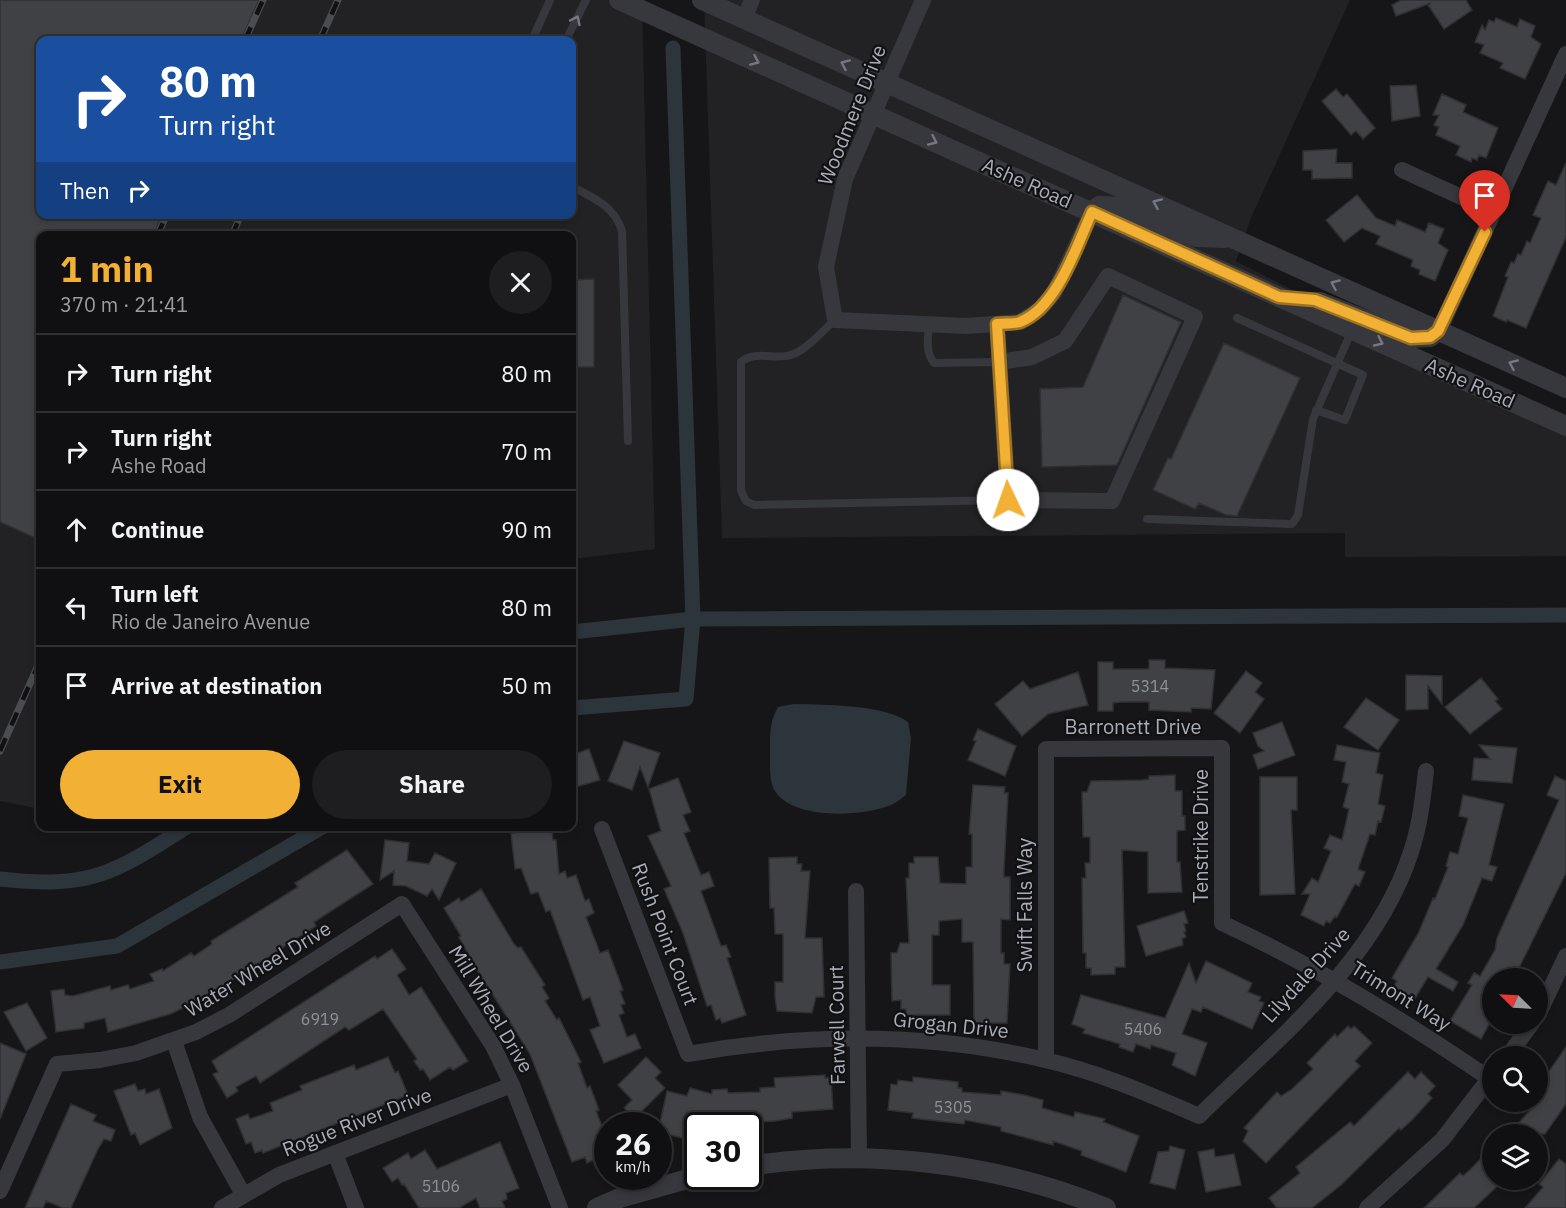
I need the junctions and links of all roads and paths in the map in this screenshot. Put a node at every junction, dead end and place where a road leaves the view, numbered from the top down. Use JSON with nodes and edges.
{"nodes":[{"id":1,"x":550,"y":0,"type":"edge"},
{"id":2,"x":586,"y":0,"type":"edge"},
{"id":3,"x":619,"y":0,"type":"edge"},
{"id":4,"x":702,"y":0,"type":"edge"},
{"id":5,"x":752,"y":0,"type":"edge"},
{"id":6,"x":922,"y":0,"type":"edge"},
{"id":7,"x":744,"y":19,"type":"junction"},
{"id":8,"x":534,"y":36,"type":"edge"},
{"id":9,"x":568,"y":36,"type":"edge"},
{"id":10,"x":1566,"y":54,"type":"edge"},
{"id":11,"x":886,"y":82,"type":"junction"},
{"id":12,"x":872,"y":114,"type":"junction"},
{"id":13,"x":1402,"y":170,"type":"dead end"},
{"id":14,"x":576,"y":188,"type":"edge"},
{"id":15,"x":1092,"y":212,"type":"junction"},
{"id":16,"x":1494,"y":212,"type":"junction"},
{"id":17,"x":1234,"y":238,"type":"junction"},
{"id":18,"x":1279,"y":297,"type":"junction"},
{"id":19,"x":1237,"y":318,"type":"dead end"},
{"id":20,"x":835,"y":320,"type":"junction"},
{"id":21,"x":929,"y":324,"type":"junction"},
{"id":22,"x":997,"y":324,"type":"junction"},
{"id":23,"x":1352,"y":330,"type":"junction"},
{"id":24,"x":1438,"y":331,"type":"junction"},
{"id":25,"x":1000,"y":362,"type":"junction"},
{"id":26,"x":1337,"y":363,"type":"junction"},
{"id":27,"x":1566,"y":388,"type":"edge"},
{"id":28,"x":1316,"y":410,"type":"junction"},
{"id":29,"x":1566,"y":426,"type":"edge"},
{"id":30,"x":628,"y":441,"type":"dead end"},
{"id":31,"x":1008,"y":500,"type":"junction"},
{"id":32,"x":1147,"y":519,"type":"dead end"},
{"id":33,"x":1222,"y":748,"type":"joint"},
{"id":34,"x":1046,"y":749,"type":"joint"},
{"id":35,"x":1426,"y":771,"type":"dead end"},
{"id":36,"x":602,"y":829,"type":"dead end"},
{"id":37,"x":856,"y":891,"type":"dead end"},
{"id":38,"x":402,"y":904,"type":"joint"},
{"id":39,"x":1222,"y":923,"type":"joint"},
{"id":40,"x":1566,"y":956,"type":"edge"},
{"id":41,"x":1336,"y":980,"type":"junction"},
{"id":42,"x":1548,"y":994,"type":"edge"},
{"id":43,"x":858,"y":1037,"type":"junction"},
{"id":44,"x":174,"y":1041,"type":"junction"},
{"id":45,"x":688,"y":1054,"type":"joint"},
{"id":46,"x":1046,"y":1060,"type":"junction"},
{"id":47,"x":1482,"y":1071,"type":"edge"},
{"id":48,"x":512,"y":1084,"type":"junction"},
{"id":49,"x":1482,"y":1089,"type":"edge"},
{"id":50,"x":1199,"y":1116,"type":"joint"},
{"id":51,"x":335,"y":1153,"type":"junction"},
{"id":52,"x":860,"y":1158,"type":"junction"},
{"id":53,"x":762,"y":1164,"type":"edge"},
{"id":54,"x":684,"y":1180,"type":"edge"},
{"id":55,"x":0,"y":1191,"type":"edge"},
{"id":56,"x":243,"y":1194,"type":"junction"},
{"id":57,"x":222,"y":1208,"type":"edge"},
{"id":58,"x":356,"y":1208,"type":"edge"},
{"id":59,"x":560,"y":1208,"type":"edge"},
{"id":60,"x":597,"y":1208,"type":"edge"},
{"id":61,"x":1106,"y":1208,"type":"edge"},
{"id":62,"x":1367,"y":1208,"type":"edge"}],
"edges":[{"from":1,"to":8,"type":"lane"},
{"from":9,"to":2,"type":"lane","one_way":true},
{"from":3,"to":12,"type":"street","name":"Ashe Road","one_way":true},
{"from":4,"to":7,"type":"street","name":"Ashe Road"},
{"from":5,"to":7,"type":"street"},
{"from":6,"to":11,"type":"street","name":"Woodmere Drive"},
{"from":11,"to":7,"type":"street","name":"Ashe Road","one_way":true},
{"from":10,"to":16,"type":"street"},
{"from":11,"to":12,"type":"street","name":"Woodmere Drive"},
{"from":17,"to":11,"type":"street","name":"Ashe Road","one_way":true},
{"from":12,"to":15,"type":"street","name":"Ashe Road","one_way":true},
{"from":12,"to":20,"type":"street","name":"Woodmere Drive"},
{"from":13,"to":16,"type":"street"},
{"from":14,"to":30,"type":"lane"},
{"from":15,"to":17,"type":"street"},
{"from":15,"to":18,"type":"street","name":"Ashe Road"},
{"from":15,"to":22,"type":"street"},
{"from":16,"to":24,"type":"street"},
{"from":24,"to":17,"type":"street","name":"Ashe Road","one_way":true},
{"from":18,"to":23,"type":"street","name":"Ashe Road"},
{"from":18,"to":24,"type":"street"},
{"from":19,"to":26,"type":"lane"},
{"from":20,"to":21,"type":"street"},
{"from":20,"to":31,"type":"lane"},
{"from":21,"to":22,"type":"street"},
{"from":21,"to":25,"type":"lane"},
{"from":22,"to":25,"type":"street"},
{"from":23,"to":26,"type":"lane"},
{"from":23,"to":29,"type":"street","name":"Ashe Road","one_way":true},
{"from":27,"to":24,"type":"street","name":"Ashe Road","one_way":true},
{"from":25,"to":31,"type":"street"},
{"from":25,"to":31,"type":"street"},
{"from":26,"to":28,"type":"lane"},
{"from":26,"to":28,"type":"lane"},
{"from":28,"to":32,"type":"lane"},
{"from":33,"to":34,"type":"street","name":"Barronett Drive"},
{"from":33,"to":39,"type":"street","name":"Tenstrike Drive"},
{"from":34,"to":46,"type":"street","name":"Swift Falls Way"},
{"from":35,"to":41,"type":"street","name":"Lilydale Drive"},
{"from":36,"to":45,"type":"street","name":"Rush Point Court"},
{"from":37,"to":43,"type":"street","name":"Farwell Court"},
{"from":38,"to":44,"type":"street","name":"Water Wheel Drive"},
{"from":38,"to":48,"type":"street","name":"Mill Wheel Drive"},
{"from":39,"to":41,"type":"street","name":"Trimont Way"},
{"from":40,"to":42,"type":"street"},
{"from":41,"to":47,"type":"street","name":"Trimont Way"},
{"from":41,"to":50,"type":"street","name":"Lilydale Drive"},
{"from":43,"to":45,"type":"street","name":"Grogan Drive"},
{"from":43,"to":46,"type":"street","name":"Grogan Drive"},
{"from":43,"to":52,"type":"street","name":"Farwell Court"},
{"from":44,"to":55,"type":"street","name":"Water Wheel Drive"},
{"from":44,"to":56,"type":"street"},
{"from":46,"to":50,"type":"street","name":"Grogan Drive"},
{"from":48,"to":51,"type":"street","name":"Rogue River Drive"},
{"from":48,"to":59,"type":"street","name":"Mill Wheel Drive"},
{"from":49,"to":62,"type":"street"},
{"from":51,"to":56,"type":"street","name":"Rogue River Drive"},
{"from":51,"to":58,"type":"street"},
{"from":52,"to":53,"type":"street"},
{"from":52,"to":61,"type":"street"},
{"from":54,"to":60,"type":"street"},
{"from":56,"to":57,"type":"street","name":"Rogue River Drive"}]}
